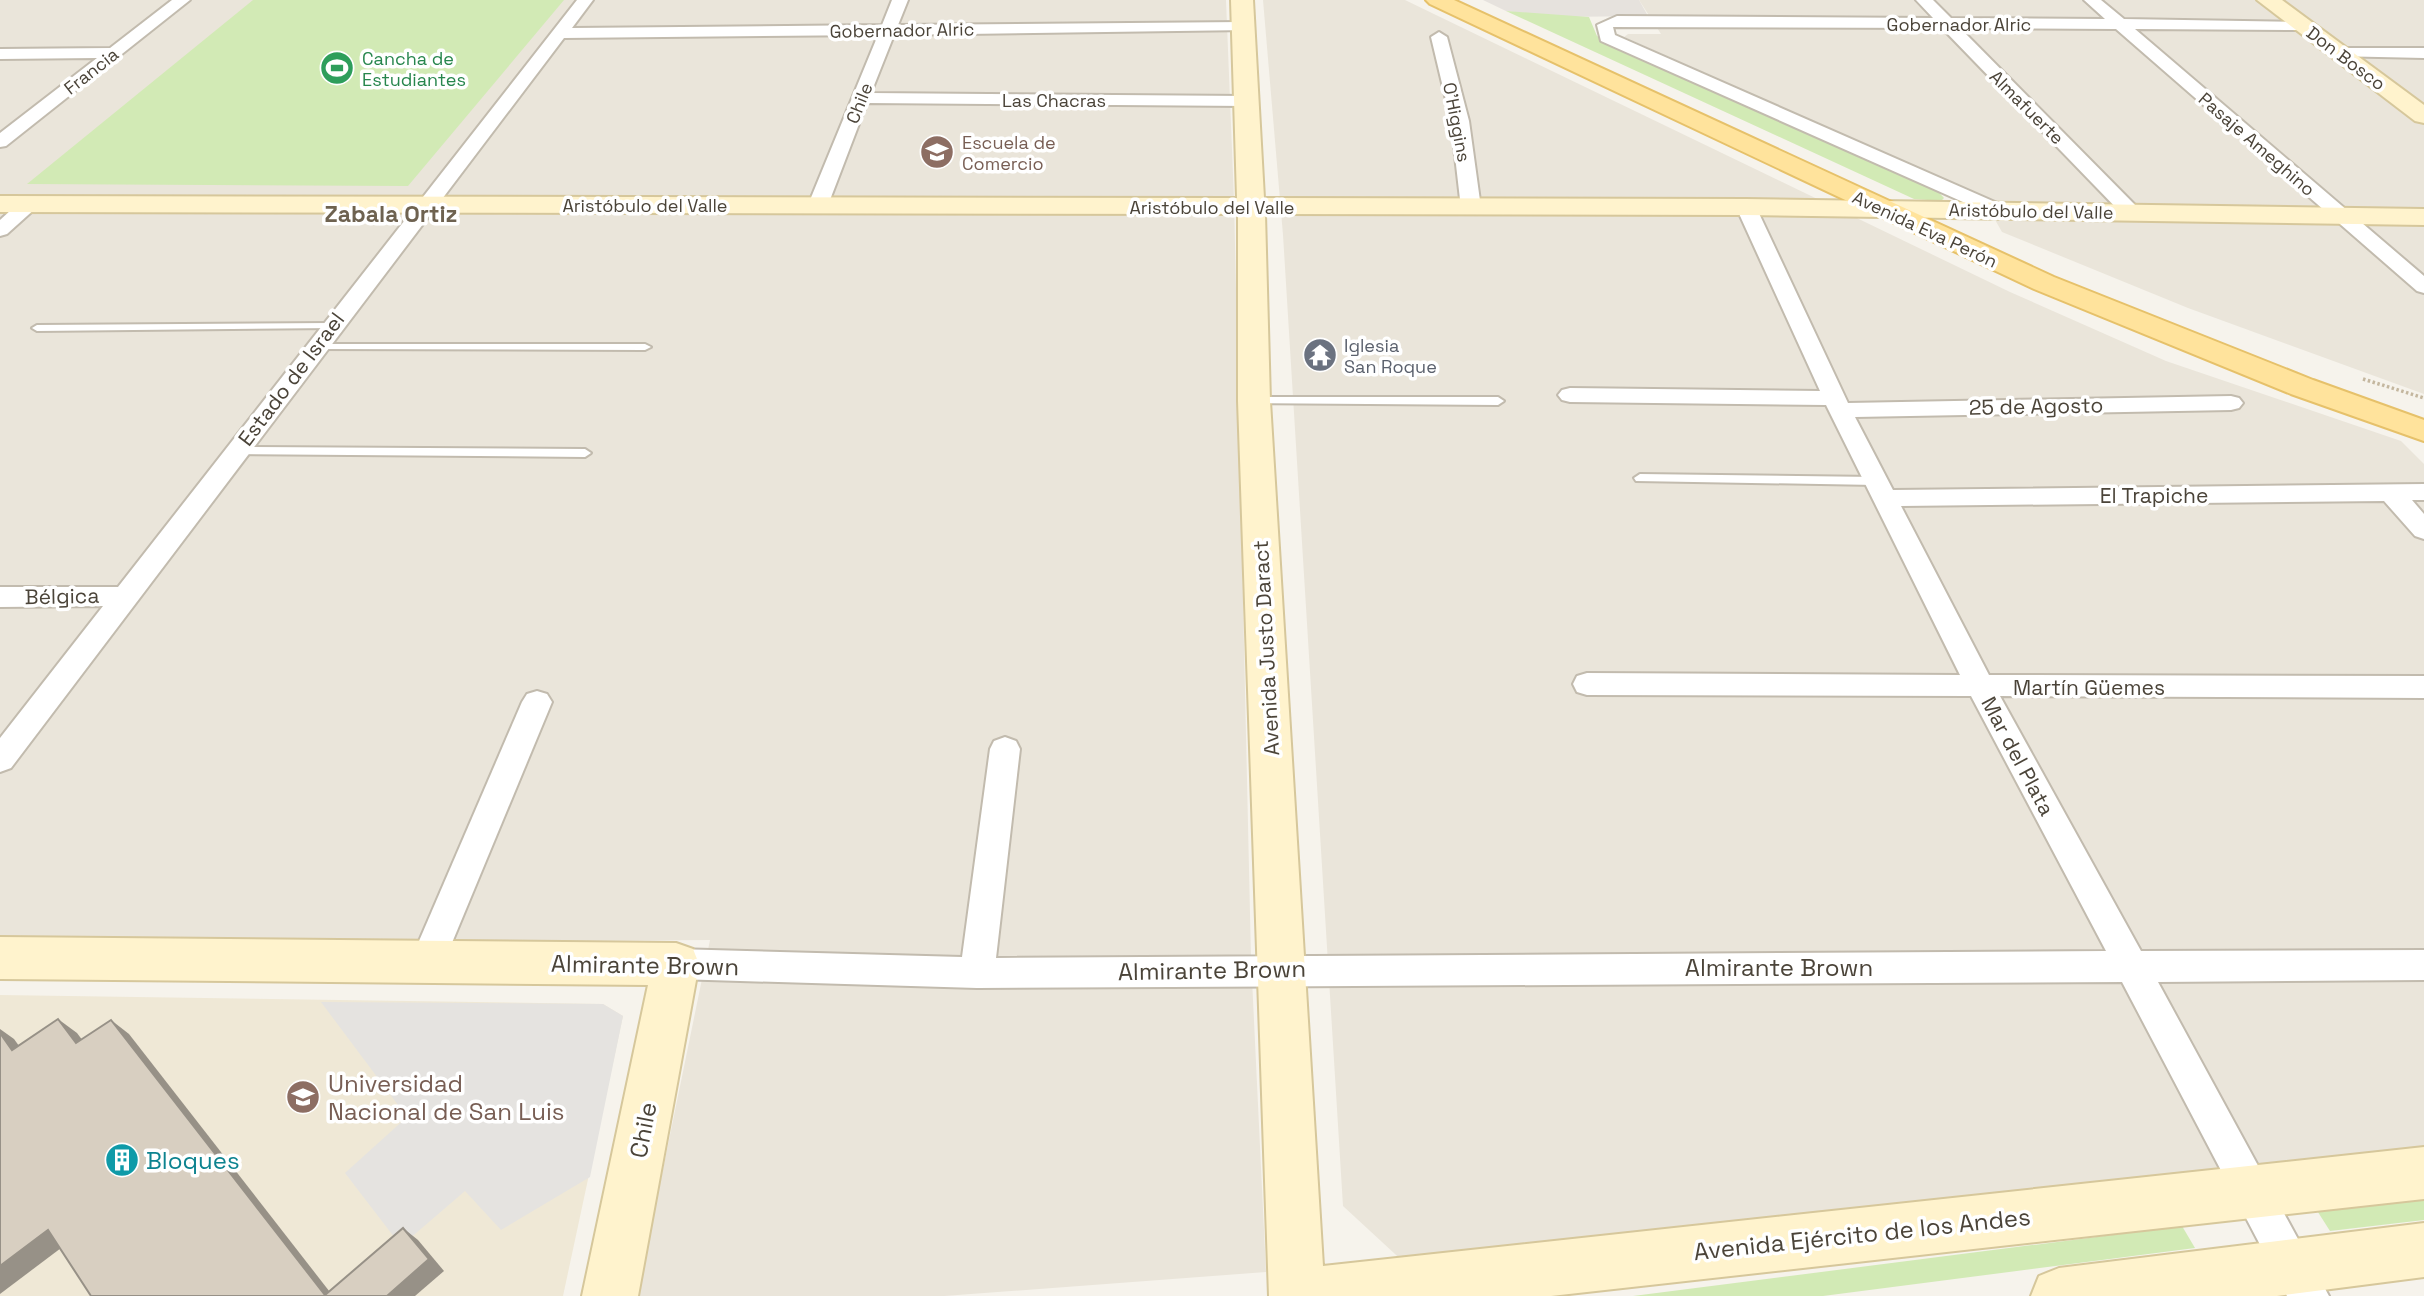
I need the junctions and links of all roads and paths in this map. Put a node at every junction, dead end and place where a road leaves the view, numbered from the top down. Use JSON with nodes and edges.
{"nodes":[{"id":1,"x":182,"y":0,"type":"edge"},
{"id":2,"x":585,"y":0,"type":"edge"},
{"id":3,"x":900,"y":0,"type":"edge"},
{"id":4,"x":1437,"y":0,"type":"edge"},
{"id":5,"x":1464,"y":0,"type":"edge"},
{"id":6,"x":1924,"y":0,"type":"edge"},
{"id":7,"x":2092,"y":0,"type":"edge"},
{"id":8,"x":2269,"y":0,"type":"edge"},
{"id":9,"x":1243,"y":14,"type":"edge"},
{"id":10,"x":1946,"y":24,"type":"junction"},
{"id":11,"x":2119,"y":24,"type":"junction"},
{"id":12,"x":2301,"y":25,"type":"junction"},
{"id":13,"x":888,"y":30,"type":"junction"},
{"id":14,"x":560,"y":33,"type":"junction"},
{"id":15,"x":1439,"y":37,"type":"dead end"},
{"id":16,"x":114,"y":53,"type":"junction"},
{"id":17,"x":2339,"y":53,"type":"junction"},
{"id":18,"x":2424,"y":53,"type":"edge"},
{"id":19,"x":0,"y":54,"type":"edge"},
{"id":20,"x":861,"y":98,"type":"junction"},
{"id":21,"x":1247,"y":101,"type":"junction"},
{"id":22,"x":2424,"y":116,"type":"edge"},
{"id":23,"x":0,"y":142,"type":"edge"},
{"id":24,"x":0,"y":204,"type":"edge"},
{"id":25,"x":30,"y":204,"type":"junction"},
{"id":26,"x":425,"y":205,"type":"junction"},
{"id":27,"x":818,"y":205,"type":"junction"},
{"id":28,"x":1746,"y":207,"type":"junction"},
{"id":29,"x":1251,"y":208,"type":"junction"},
{"id":30,"x":1471,"y":208,"type":"junction"},
{"id":31,"x":1882,"y":209,"type":"junction"},
{"id":32,"x":1916,"y":209,"type":"junction"},
{"id":33,"x":1997,"y":210,"type":"junction"},
{"id":34,"x":2132,"y":213,"type":"junction"},
{"id":35,"x":2340,"y":216,"type":"junction"},
{"id":36,"x":2424,"y":217,"type":"edge"},
{"id":37,"x":0,"y":230,"type":"edge"},
{"id":38,"x":2424,"y":287,"type":"edge"},
{"id":39,"x":332,"y":326,"type":"junction"},
{"id":40,"x":37,"y":328,"type":"dead end"},
{"id":41,"x":316,"y":347,"type":"junction"},
{"id":42,"x":645,"y":347,"type":"dead end"},
{"id":43,"x":1570,"y":395,"type":"dead end"},
{"id":44,"x":1254,"y":401,"type":"junction"},
{"id":45,"x":1499,"y":401,"type":"dead end"},
{"id":46,"x":2231,"y":403,"type":"dead end"},
{"id":47,"x":1837,"y":404,"type":"junction"},
{"id":48,"x":2424,"y":413,"type":"edge"},
{"id":49,"x":2424,"y":431,"type":"edge"},
{"id":50,"x":236,"y":450,"type":"junction"},
{"id":51,"x":585,"y":453,"type":"dead end"},
{"id":52,"x":1640,"y":478,"type":"dead end"},
{"id":53,"x":1880,"y":489,"type":"junction"},
{"id":54,"x":2424,"y":492,"type":"edge"},
{"id":55,"x":2390,"y":493,"type":"junction"},
{"id":56,"x":2424,"y":530,"type":"edge"},
{"id":57,"x":125,"y":596,"type":"junction"},
{"id":58,"x":0,"y":597,"type":"edge"},
{"id":59,"x":1587,"y":684,"type":"dead end"},
{"id":60,"x":1980,"y":686,"type":"junction"},
{"id":61,"x":2424,"y":687,"type":"edge"},
{"id":62,"x":537,"y":702,"type":"dead end"},
{"id":63,"x":1005,"y":749,"type":"dead end"},
{"id":64,"x":0,"y":760,"type":"edge"},
{"id":65,"x":0,"y":958,"type":"edge"},
{"id":66,"x":427,"y":962,"type":"junction"},
{"id":67,"x":676,"y":964,"type":"junction"},
{"id":68,"x":2131,"y":965,"type":"junction"},
{"id":69,"x":2424,"y":965,"type":"edge"},
{"id":70,"x":1282,"y":969,"type":"junction"},
{"id":71,"x":977,"y":973,"type":"junction"},
{"id":72,"x":2424,"y":1174,"type":"edge"},
{"id":73,"x":2252,"y":1192,"type":"junction"},
{"id":74,"x":2424,"y":1250,"type":"edge"},
{"id":75,"x":2302,"y":1281,"type":"edge"},
{"id":76,"x":610,"y":1296,"type":"edge"},
{"id":77,"x":1298,"y":1296,"type":"edge"},
{"id":78,"x":2059,"y":1296,"type":"edge"}],
"edges":[{"from":1,"to":16,"type":"street","name":"Francia"},
{"from":2,"to":14,"type":"street","name":"Estado de Israel"},
{"from":3,"to":13,"type":"street","name":"Chile"},
{"from":4,"to":31,"type":"main road","name":"Avenida Eva Perón"},
{"from":5,"to":32,"type":"main road","name":"Avenida Eva Perón"},
{"from":6,"to":10,"type":"street","name":"Almafuerte"},
{"from":7,"to":11,"type":"street","name":"Pasaje Ameghino"},
{"from":8,"to":12,"type":"main road","name":"Don Bosco"},
{"from":9,"to":13,"type":"street","name":"Gobernador Alric"},
{"from":9,"to":21,"type":"main road","name":"Avenida Justo Daract"},
{"from":10,"to":11,"type":"street","name":"Gobernador Alric"},
{"from":10,"to":33,"type":"street","name":"Gobernador Alric"},
{"from":10,"to":34,"type":"street","name":"Almafuerte"},
{"from":11,"to":12,"type":"street","name":"Gobernador Alric"},
{"from":11,"to":35,"type":"street","name":"Pasaje Ameghino"},
{"from":12,"to":17,"type":"main road","name":"Don Bosco"},
{"from":13,"to":14,"type":"street","name":"Gobernador Alric"},
{"from":13,"to":20,"type":"street","name":"Chile"},
{"from":14,"to":26,"type":"street","name":"Estado de Israel"},
{"from":15,"to":30,"type":"street","name":"O'Higgins"},
{"from":16,"to":19,"type":"street"},
{"from":16,"to":23,"type":"street","name":"Francia"},
{"from":17,"to":18,"type":"street"},
{"from":17,"to":22,"type":"main road","name":"Don Bosco"},
{"from":20,"to":21,"type":"street","name":"Las Chacras"},
{"from":20,"to":27,"type":"street","name":"Chile"},
{"from":21,"to":29,"type":"main road","name":"Avenida Justo Daract"},
{"from":24,"to":25,"type":"main road","name":"Aristóbulo del Valle"},
{"from":25,"to":26,"type":"main road","name":"Aristóbulo del Valle"},
{"from":25,"to":37,"type":"street"},
{"from":26,"to":27,"type":"main road","name":"Aristóbulo del Valle"},
{"from":26,"to":39,"type":"street","name":"Estado de Israel"},
{"from":27,"to":29,"type":"main road","name":"Aristóbulo del Valle"},
{"from":28,"to":30,"type":"main road","name":"Aristóbulo del Valle"},
{"from":28,"to":31,"type":"main road","name":"Aristóbulo del Valle"},
{"from":28,"to":47,"type":"street","name":"Mar del Plata"},
{"from":29,"to":30,"type":"main road","name":"Aristóbulo del Valle"},
{"from":29,"to":44,"type":"main road","name":"Avenida Justo Daract"},
{"from":31,"to":32,"type":"main road","name":"Aristóbulo del Valle"},
{"from":31,"to":49,"type":"main road","name":"Avenida Eva Perón"},
{"from":32,"to":33,"type":"main road","name":"Aristóbulo del Valle"},
{"from":32,"to":48,"type":"main road","name":"Avenida Eva Perón"},
{"from":33,"to":34,"type":"main road","name":"Aristóbulo del Valle"},
{"from":34,"to":35,"type":"main road","name":"Aristóbulo del Valle"},
{"from":35,"to":36,"type":"main road","name":"Aristóbulo del Valle"},
{"from":35,"to":38,"type":"street","name":"Pasaje Ameghino"},
{"from":39,"to":40,"type":"lane"},
{"from":39,"to":41,"type":"street","name":"Estado de Israel"},
{"from":41,"to":42,"type":"lane"},
{"from":41,"to":50,"type":"street","name":"Estado de Israel"},
{"from":43,"to":47,"type":"street","name":"25 de Agosto"},
{"from":44,"to":45,"type":"lane"},
{"from":44,"to":70,"type":"main road","name":"Avenida Justo Daract"},
{"from":46,"to":47,"type":"street","name":"25 de Agosto"},
{"from":47,"to":53,"type":"street","name":"Mar del Plata"},
{"from":50,"to":51,"type":"lane"},
{"from":50,"to":57,"type":"street","name":"Estado de Israel"},
{"from":52,"to":53,"type":"lane"},
{"from":53,"to":55,"type":"street","name":"El Trapiche"},
{"from":53,"to":60,"type":"street","name":"Mar del Plata"},
{"from":54,"to":55,"type":"street","name":"El Trapiche"},
{"from":55,"to":56,"type":"street"},
{"from":57,"to":58,"type":"street","name":"Bélgica"},
{"from":57,"to":64,"type":"street","name":"Estado de Israel"},
{"from":59,"to":60,"type":"street","name":"Martín Güemes"},
{"from":60,"to":61,"type":"street","name":"Martín Güemes"},
{"from":60,"to":68,"type":"street","name":"Mar del Plata"},
{"from":62,"to":66,"type":"street"},
{"from":63,"to":71,"type":"street"},
{"from":65,"to":66,"type":"main road","name":"Almirante Brown"},
{"from":66,"to":67,"type":"main road","name":"Almirante Brown"},
{"from":67,"to":71,"type":"street","name":"Almirante Brown"},
{"from":67,"to":76,"type":"main road","name":"Chile"},
{"from":68,"to":69,"type":"street","name":"Almirante Brown"},
{"from":68,"to":70,"type":"street","name":"Almirante Brown"},
{"from":68,"to":73,"type":"street","name":"Mar del Plata"},
{"from":70,"to":71,"type":"street","name":"Almirante Brown"},
{"from":70,"to":77,"type":"main road","name":"Avenida Justo Daract"},
{"from":72,"to":73,"type":"main road","name":"Avenida Ejército de los Andes"},
{"from":73,"to":75,"type":"street","name":"Mar del Plata"},
{"from":73,"to":77,"type":"main road","name":"Avenida Ejército de los Andes"},
{"from":74,"to":75,"type":"main road"},
{"from":75,"to":78,"type":"main road"}]}
